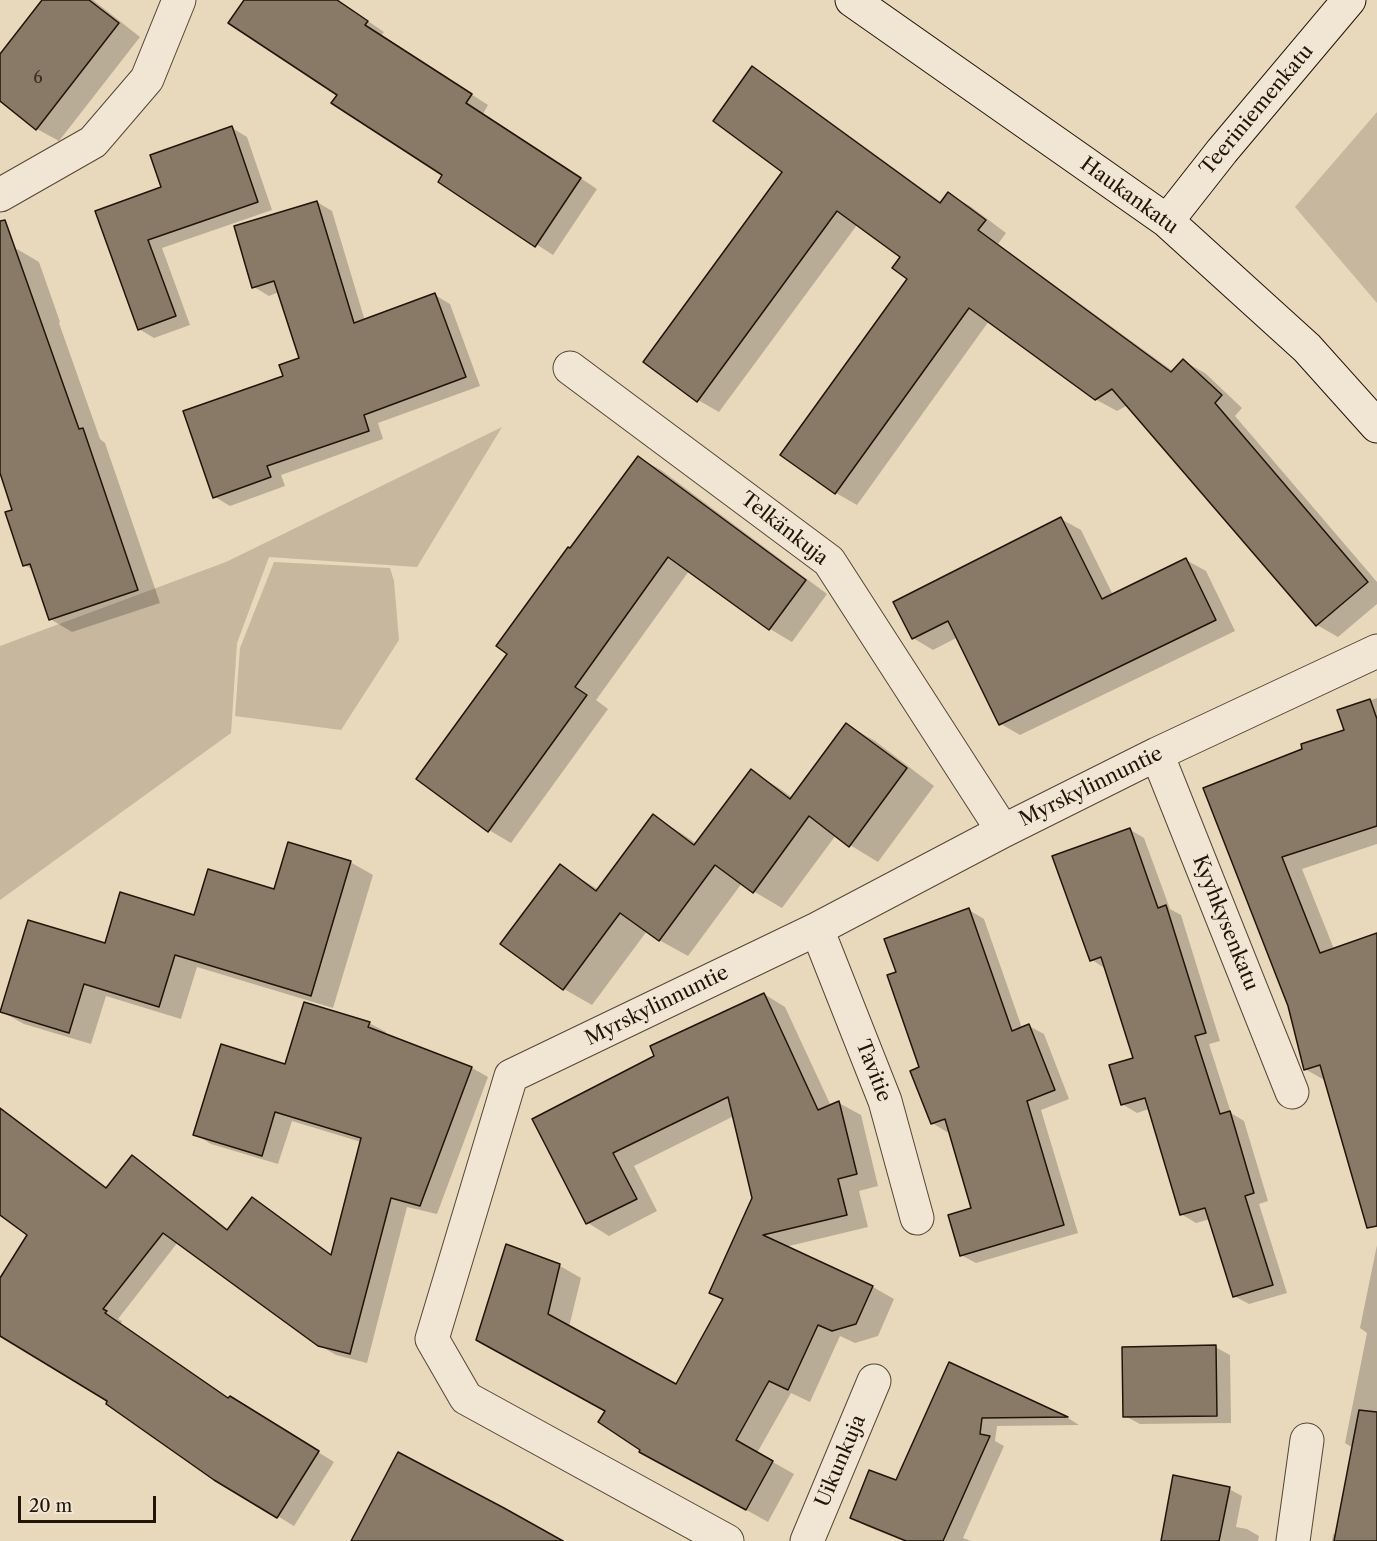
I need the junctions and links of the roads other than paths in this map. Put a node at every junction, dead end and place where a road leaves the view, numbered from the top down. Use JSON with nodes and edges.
{"nodes":[{"id":1,"x":179,"y":0,"type":"edge"},
{"id":2,"x":852,"y":0,"type":"edge"},
{"id":3,"x":1349,"y":0,"type":"edge"},
{"id":4,"x":0,"y":195,"type":"edge"},
{"id":5,"x":1167,"y":221,"type":"junction"},
{"id":6,"x":570,"y":368,"type":"dead end"},
{"id":7,"x":1377,"y":426,"type":"edge"},
{"id":8,"x":1377,"y":651,"type":"edge"},
{"id":9,"x":1157,"y":754,"type":"junction"},
{"id":10,"x":1003,"y":831,"type":"junction"},
{"id":11,"x":817,"y":929,"type":"junction"},
{"id":12,"x":1292,"y":1092,"type":"dead end"},
{"id":13,"x":917,"y":1218,"type":"dead end"},
{"id":14,"x":874,"y":1381,"type":"dead end"},
{"id":15,"x":1307,"y":1440,"type":"dead end"},
{"id":16,"x":727,"y":1541,"type":"edge"},
{"id":17,"x":807,"y":1541,"type":"edge"},
{"id":18,"x":1293,"y":1541,"type":"edge"}],
"edges":[{"from":1,"to":4,"type":"street"},
{"from":2,"to":5,"type":"street","name":"Haukankatu"},
{"from":3,"to":5,"type":"street","name":"Teeriniemenkatu"},
{"from":5,"to":7,"type":"street","name":"Haukankatu"},
{"from":6,"to":10,"type":"street","name":"Telkänkuja"},
{"from":8,"to":9,"type":"street","name":"Myrskylinnuntie"},
{"from":9,"to":10,"type":"street","name":"Myrskylinnuntie"},
{"from":9,"to":12,"type":"street","name":"Kyyhkysenkatu"},
{"from":10,"to":11,"type":"street","name":"Myrskylinnuntie"},
{"from":11,"to":13,"type":"street","name":"Tavitie"},
{"from":11,"to":16,"type":"street","name":"Myrskylinnuntie"},
{"from":14,"to":17,"type":"street","name":"Uikunkuja"},
{"from":15,"to":18,"type":"street"}]}
